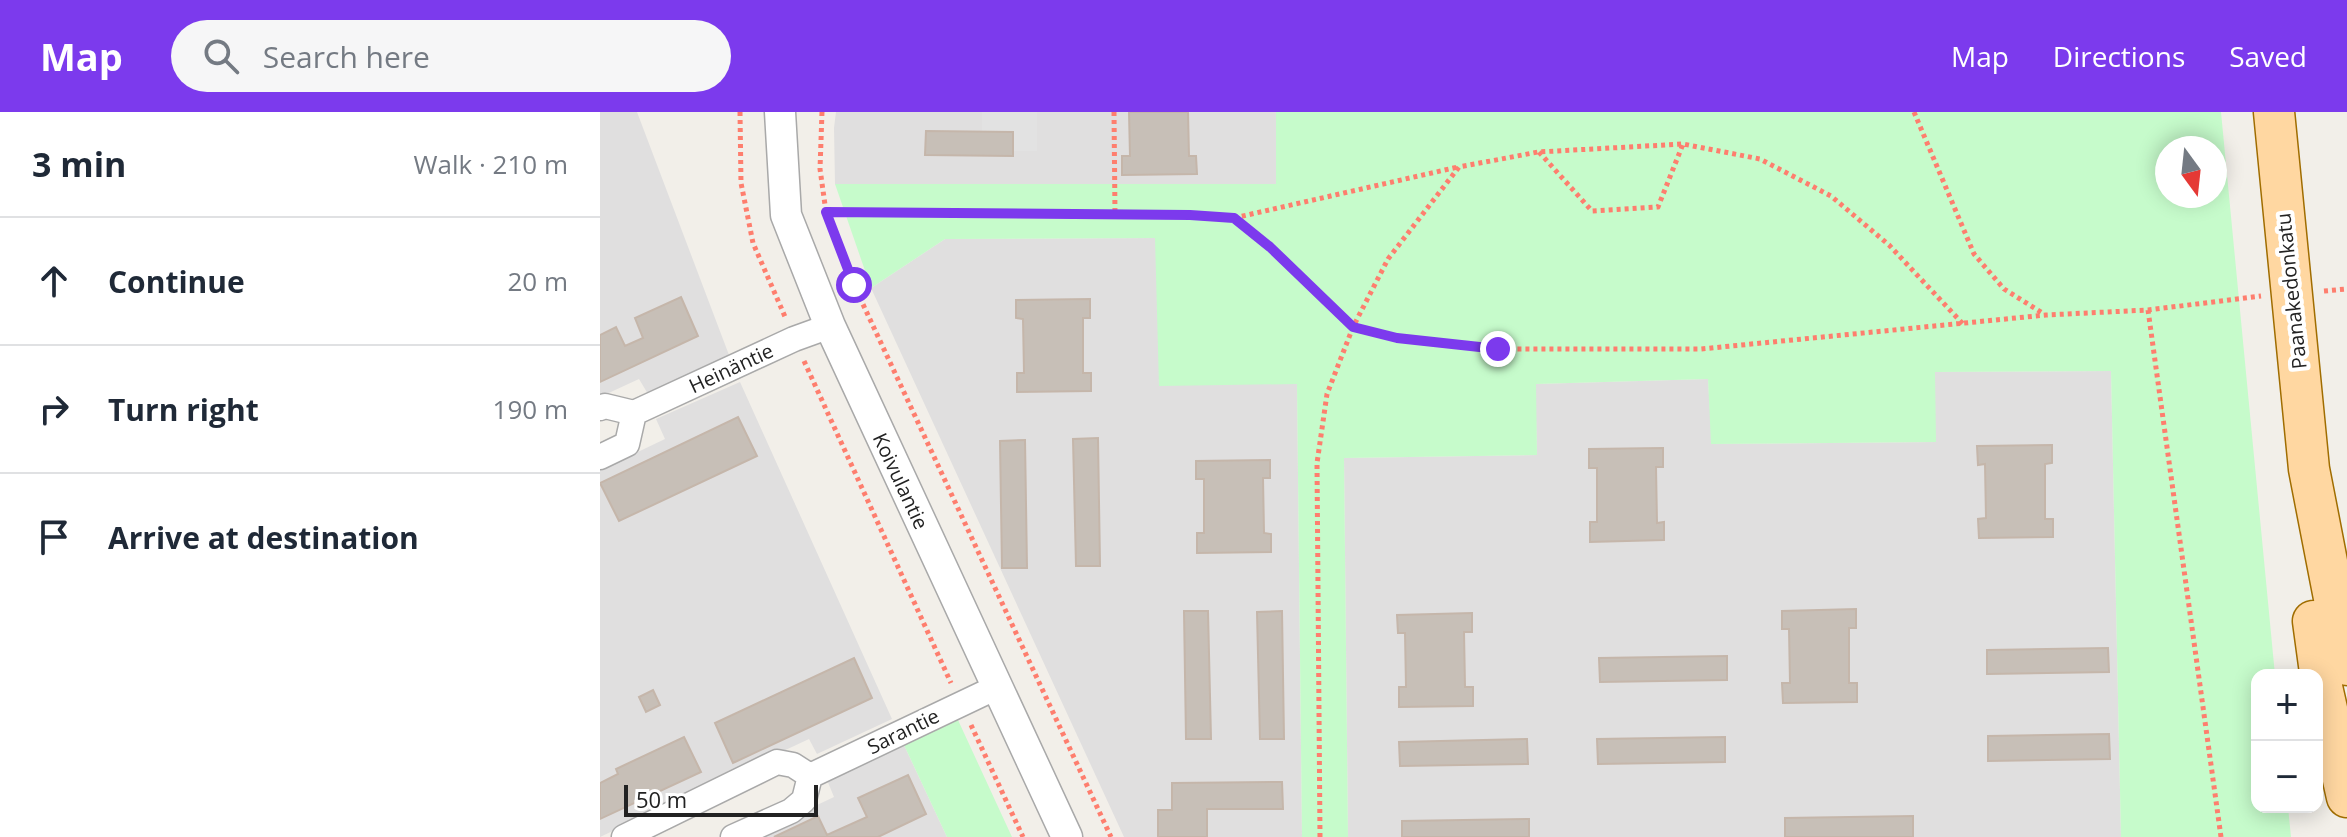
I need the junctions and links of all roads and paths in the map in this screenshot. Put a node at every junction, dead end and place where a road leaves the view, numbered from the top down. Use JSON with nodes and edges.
{"nodes":[{"id":1,"x":740,"y":112,"type":"edge"},
{"id":2,"x":780,"y":112,"type":"edge"},
{"id":3,"x":822,"y":112,"type":"edge"},
{"id":4,"x":1114,"y":112,"type":"edge"},
{"id":5,"x":1914,"y":112,"type":"edge"},
{"id":6,"x":2274,"y":112,"type":"edge"},
{"id":7,"x":1683,"y":144,"type":"junction"},
{"id":8,"x":1538,"y":152,"type":"junction"},
{"id":9,"x":1459,"y":167,"type":"junction"},
{"id":10,"x":826,"y":212,"type":"junction"},
{"id":11,"x":1115,"y":214,"type":"junction"},
{"id":12,"x":1234,"y":218,"type":"junction"},
{"id":13,"x":2347,"y":289,"type":"edge"},
{"id":14,"x":2314,"y":291,"type":"dead end"},
{"id":15,"x":2270,"y":295,"type":"dead end"},
{"id":16,"x":2148,"y":310,"type":"junction"},
{"id":17,"x":2046,"y":315,"type":"junction"},
{"id":18,"x":1963,"y":324,"type":"junction"},
{"id":19,"x":830,"y":326,"type":"junction"},
{"id":20,"x":1353,"y":327,"type":"junction"},
{"id":21,"x":794,"y":339,"type":"junction"},
{"id":22,"x":600,"y":408,"type":"edge"},
{"id":23,"x":634,"y":413,"type":"junction"},
{"id":24,"x":600,"y":457,"type":"edge"},
{"id":25,"x":2309,"y":469,"type":"junction"},
{"id":26,"x":2347,"y":665,"type":"edge"},
{"id":27,"x":997,"y":687,"type":"junction"},
{"id":28,"x":961,"y":703,"type":"junction"},
{"id":29,"x":810,"y":776,"type":"junction"},
{"id":30,"x":2347,"y":797,"type":"edge"},
{"id":31,"x":637,"y":834,"type":"edge"},
{"id":32,"x":733,"y":837,"type":"edge"},
{"id":33,"x":1023,"y":837,"type":"edge"},
{"id":34,"x":1067,"y":837,"type":"edge"},
{"id":35,"x":1111,"y":837,"type":"edge"},
{"id":36,"x":1320,"y":837,"type":"edge"},
{"id":37,"x":2221,"y":837,"type":"edge"}],
"edges":[{"from":1,"to":21,"type":"path"},
{"from":2,"to":19,"type":"street","name":"Koivulantie"},
{"from":3,"to":10,"type":"path"},
{"from":4,"to":11,"type":"path"},
{"from":5,"to":17,"type":"path"},
{"from":6,"to":25,"type":"main road","name":"Paanakedonkatu"},
{"from":7,"to":8,"type":"path"},
{"from":7,"to":8,"type":"path"},
{"from":7,"to":18,"type":"path"},
{"from":8,"to":9,"type":"path"},
{"from":9,"to":12,"type":"path"},
{"from":9,"to":20,"type":"path"},
{"from":10,"to":11,"type":"path"},
{"from":10,"to":35,"type":"path"},
{"from":11,"to":12,"type":"path"},
{"from":12,"to":20,"type":"path"},
{"from":13,"to":14,"type":"path"},
{"from":15,"to":16,"type":"path"},
{"from":16,"to":17,"type":"path"},
{"from":16,"to":37,"type":"path"},
{"from":17,"to":18,"type":"path"},
{"from":18,"to":20,"type":"path"},
{"from":19,"to":21,"type":"street","name":"Heinäntie"},
{"from":19,"to":27,"type":"street","name":"Koivulantie"},
{"from":20,"to":36,"type":"path"},
{"from":21,"to":23,"type":"street","name":"Heinäntie"},
{"from":21,"to":28,"type":"path"},
{"from":22,"to":23,"type":"street"},
{"from":23,"to":24,"type":"street"},
{"from":25,"to":26,"type":"main road","name":"Paanakedonkatu"},
{"from":25,"to":30,"type":"main road","name":"Paanakedonkatu"},
{"from":27,"to":28,"type":"street","name":"Sarantie"},
{"from":27,"to":34,"type":"street","name":"Koivulantie"},
{"from":28,"to":29,"type":"street","name":"Sarantie"},
{"from":28,"to":33,"type":"path"},
{"from":29,"to":31,"type":"street"},
{"from":29,"to":32,"type":"street"}]}
